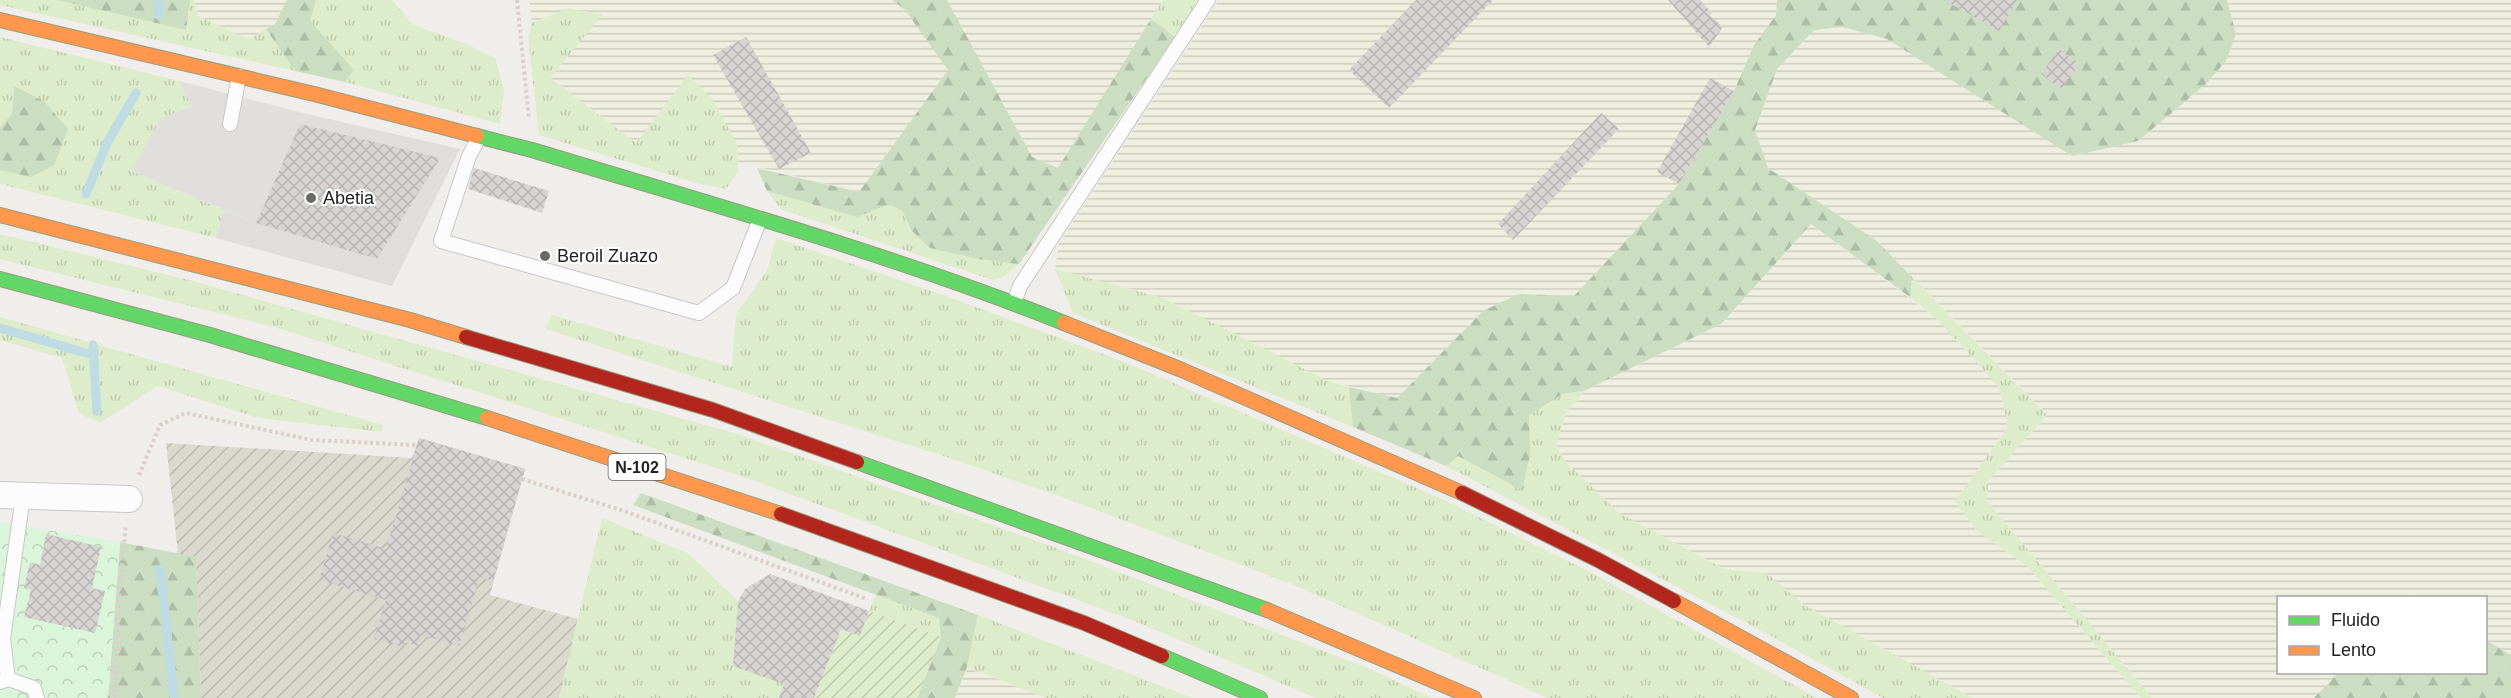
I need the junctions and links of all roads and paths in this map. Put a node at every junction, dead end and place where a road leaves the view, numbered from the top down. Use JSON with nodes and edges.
{"nodes":[{"id":1,"x":517,"y":0,"type":"edge"},
{"id":2,"x":1208,"y":0,"type":"edge"},
{"id":3,"x":0,"y":20,"type":"edge"},
{"id":4,"x":239,"y":76,"type":"junction"},
{"id":5,"x":230,"y":124,"type":"dead end"},
{"id":6,"x":479,"y":137,"type":"junction"},
{"id":7,"x":532,"y":150,"type":"junction"},
{"id":8,"x":0,"y":215,"type":"edge"},
{"id":9,"x":760,"y":219,"type":"junction"},
{"id":10,"x":0,"y":279,"type":"edge"},
{"id":11,"x":1014,"y":303,"type":"junction"},
{"id":12,"x":416,"y":445,"type":"dead end"},
{"id":13,"x":522,"y":479,"type":"dead end"},
{"id":14,"x":12,"y":495,"type":"edge"},
{"id":15,"x":129,"y":499,"type":"junction"},
{"id":16,"x":867,"y":599,"type":"dead end"},
{"id":17,"x":4,"y":680,"type":"edge"},
{"id":18,"x":37,"y":698,"type":"edge"},
{"id":19,"x":115,"y":698,"type":"edge"},
{"id":20,"x":1260,"y":698,"type":"edge"},
{"id":21,"x":1474,"y":698,"type":"edge"},
{"id":22,"x":1851,"y":698,"type":"edge"}],
"edges":[{"from":1,"to":7,"type":"path"},
{"from":2,"to":11,"type":"lane"},
{"from":3,"to":4,"type":"main road"},
{"from":4,"to":5,"type":"lane"},
{"from":4,"to":6,"type":"main road"},
{"from":6,"to":7,"type":"main road"},
{"from":6,"to":9,"type":"lane"},
{"from":7,"to":9,"type":"main road"},
{"from":8,"to":21,"type":"main road"},
{"from":9,"to":11,"type":"main road"},
{"from":10,"to":20,"type":"main road","number":"N-102"},
{"from":11,"to":22,"type":"main road"},
{"from":12,"to":15,"type":"path"},
{"from":13,"to":16,"type":"path"},
{"from":14,"to":15,"type":"street"},
{"from":14,"to":17,"type":"lane"},
{"from":15,"to":19,"type":"path"},
{"from":17,"to":18,"type":"lane"}]}
